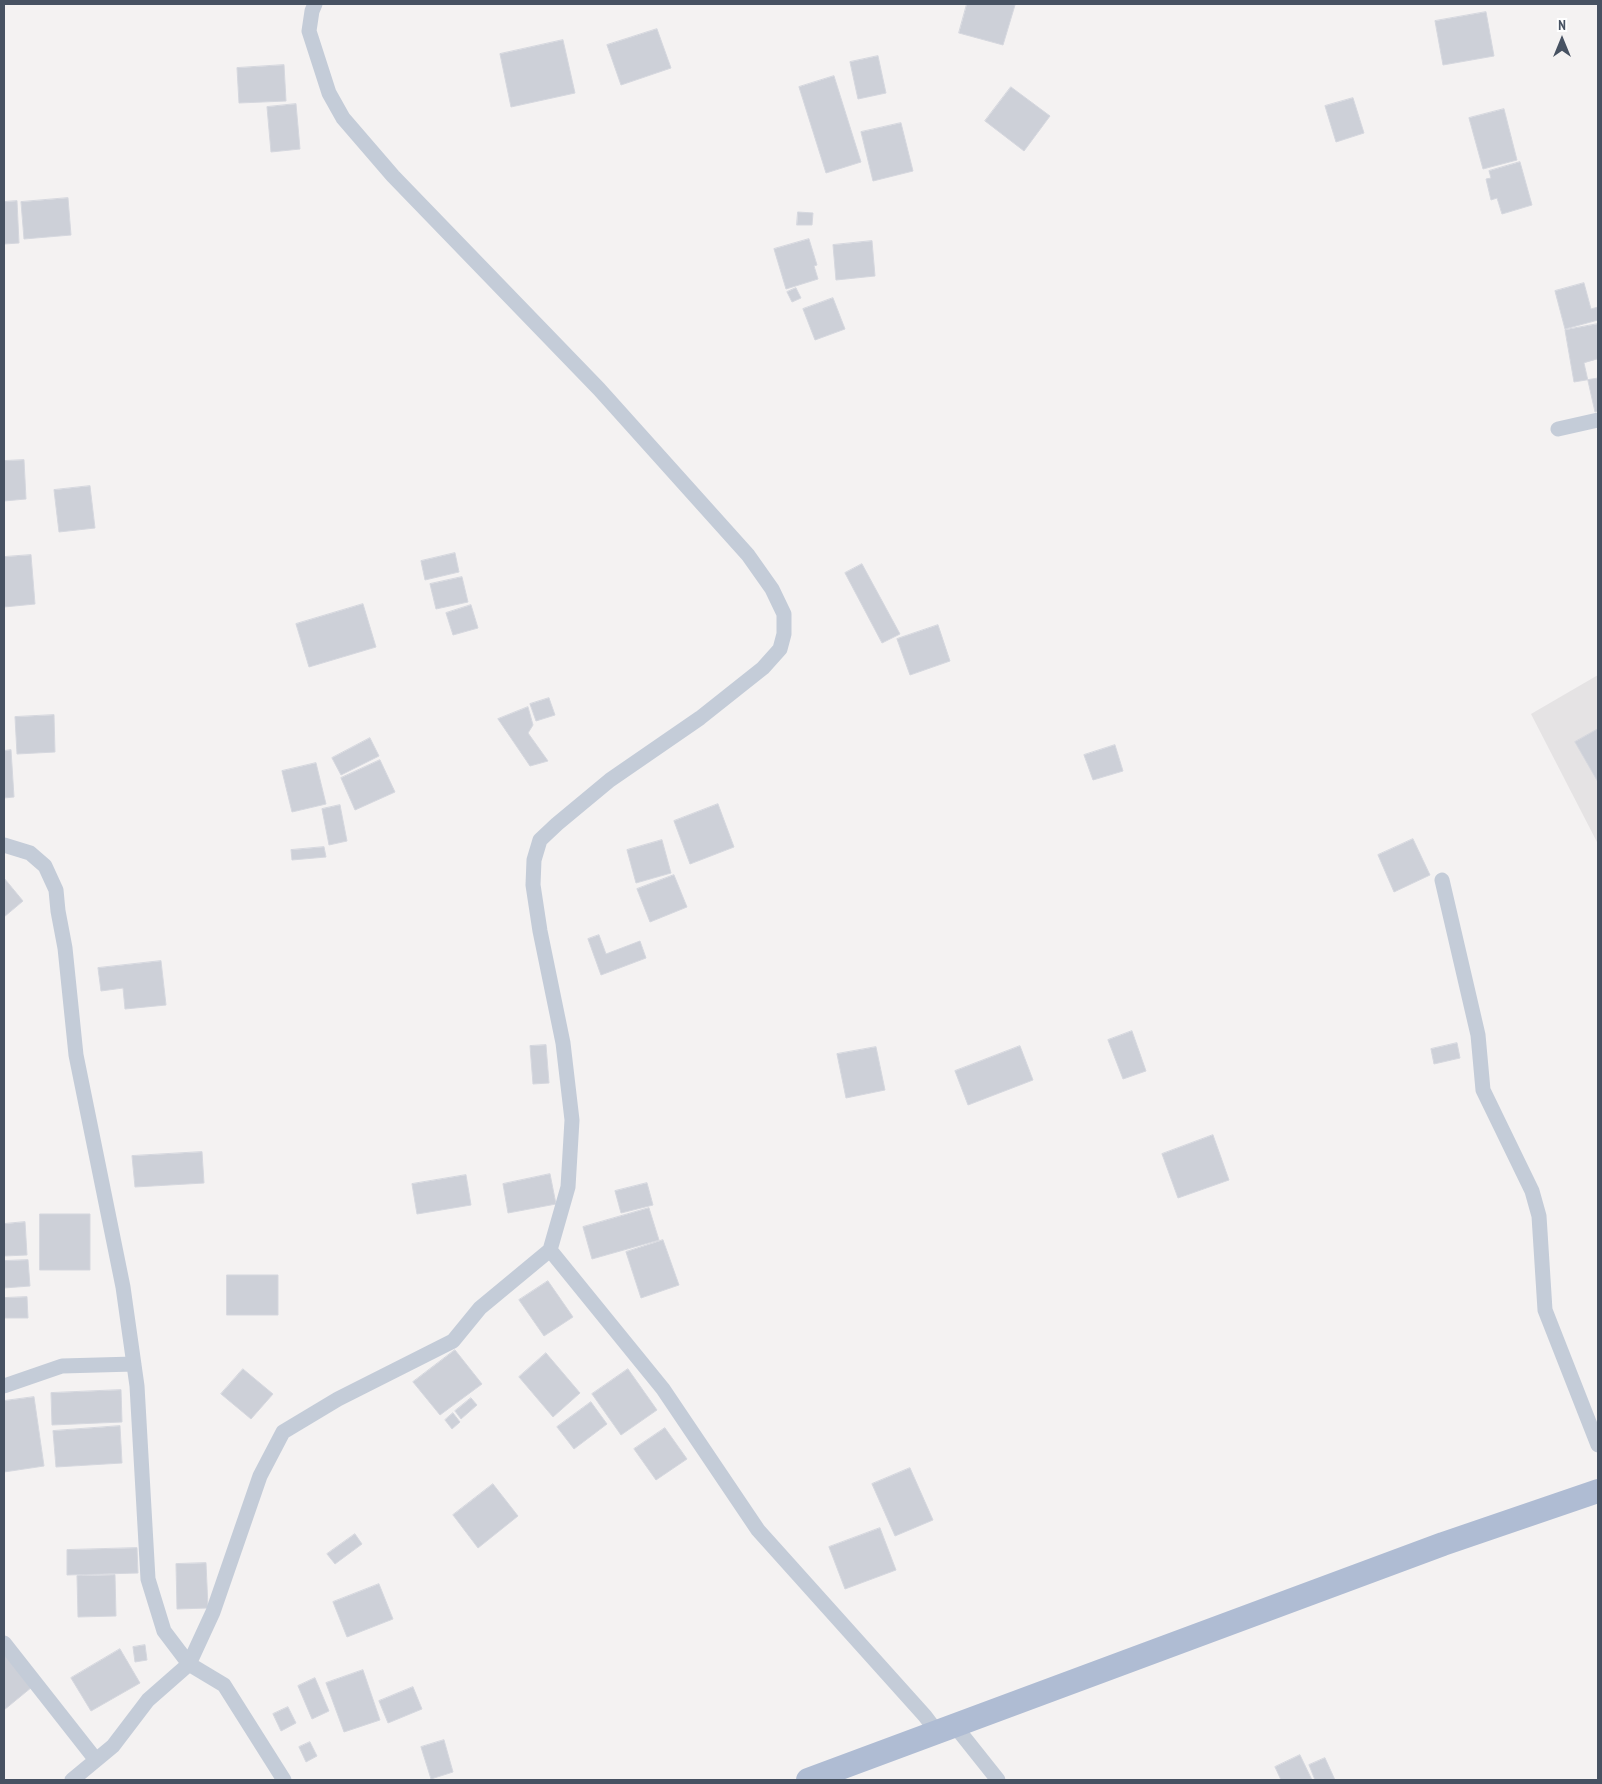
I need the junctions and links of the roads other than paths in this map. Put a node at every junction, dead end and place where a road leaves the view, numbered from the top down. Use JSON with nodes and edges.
{"nodes":[{"id":1,"x":315,"y":4,"type":"edge"},
{"id":2,"x":1598,"y":420,"type":"edge"},
{"id":3,"x":1558,"y":429,"type":"dead end"},
{"id":4,"x":4,"y":845,"type":"edge"},
{"id":5,"x":1442,"y":880,"type":"dead end"},
{"id":6,"x":550,"y":1250,"type":"junction"},
{"id":7,"x":134,"y":1364,"type":"junction"},
{"id":8,"x":4,"y":1386,"type":"edge"},
{"id":9,"x":1598,"y":1445,"type":"edge"},
{"id":10,"x":1598,"y":1490,"type":"edge"},
{"id":11,"x":4,"y":1643,"type":"edge"},
{"id":12,"x":189,"y":1664,"type":"junction"},
{"id":13,"x":946,"y":1729,"type":"junction"},
{"id":14,"x":96,"y":1760,"type":"junction"},
{"id":15,"x":72,"y":1780,"type":"edge"},
{"id":16,"x":284,"y":1780,"type":"edge"},
{"id":17,"x":808,"y":1780,"type":"edge"},
{"id":18,"x":998,"y":1780,"type":"edge"}],
"edges":[{"from":1,"to":6,"type":"street"},
{"from":2,"to":3,"type":"street"},
{"from":4,"to":7,"type":"street"},
{"from":5,"to":9,"type":"street"},
{"from":6,"to":12,"type":"street"},
{"from":6,"to":13,"type":"street"},
{"from":7,"to":8,"type":"street"},
{"from":7,"to":12,"type":"street"},
{"from":10,"to":13,"type":"main road"},
{"from":11,"to":14,"type":"street"},
{"from":12,"to":14,"type":"street"},
{"from":12,"to":16,"type":"street"},
{"from":13,"to":17,"type":"main road"},
{"from":13,"to":18,"type":"street"},
{"from":14,"to":15,"type":"street"}]}
